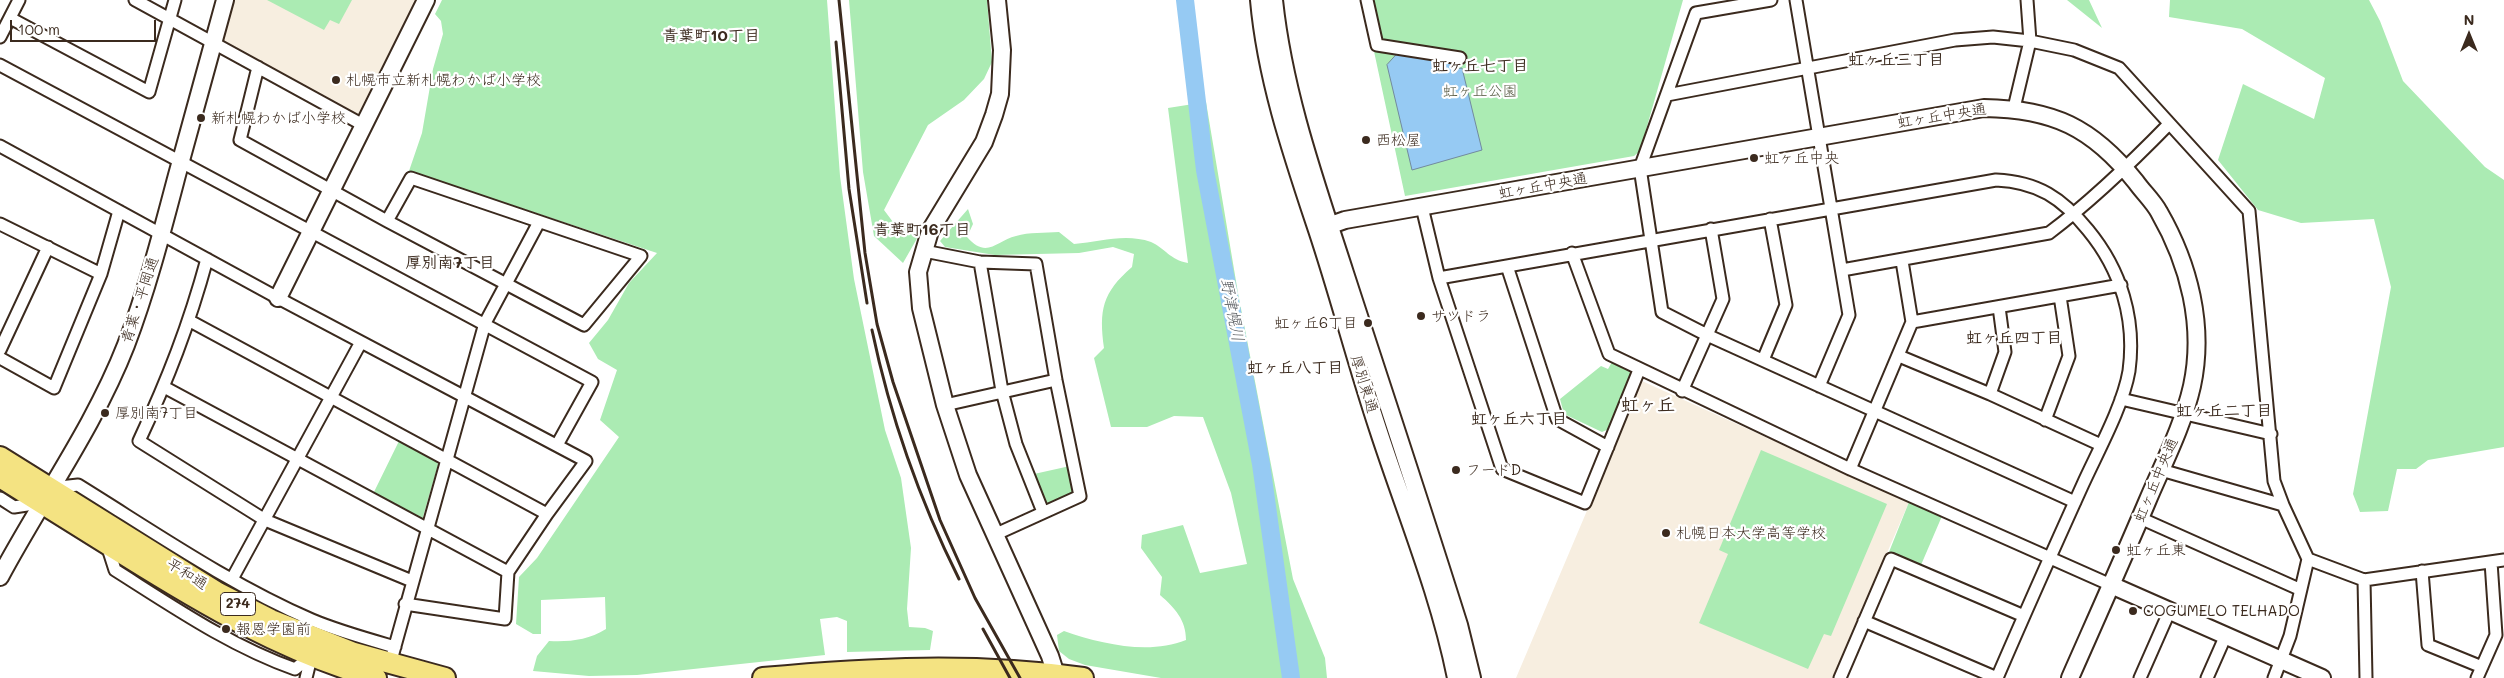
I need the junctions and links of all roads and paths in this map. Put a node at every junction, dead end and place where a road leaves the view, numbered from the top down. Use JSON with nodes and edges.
{"nodes":[{"id":1,"x":19,"y":0,"type":"edge"},
{"id":2,"x":135,"y":0,"type":"edge"},
{"id":3,"x":175,"y":0,"type":"edge"},
{"id":4,"x":225,"y":0,"type":"edge"},
{"id":5,"x":426,"y":0,"type":"edge"},
{"id":6,"x":996,"y":0,"type":"edge"},
{"id":7,"x":1259,"y":0,"type":"edge"},
{"id":8,"x":1274,"y":0,"type":"edge"},
{"id":9,"x":1367,"y":0,"type":"edge"},
{"id":10,"x":1771,"y":0,"type":"edge"},
{"id":11,"x":1796,"y":0,"type":"edge"},
{"id":12,"x":2027,"y":0,"type":"edge"},
{"id":13,"x":10,"y":18,"type":"junction"},
{"id":14,"x":170,"y":18,"type":"junction"},
{"id":15,"x":0,"y":37,"type":"edge"},
{"id":16,"x":2030,"y":41,"type":"junction"},
{"id":17,"x":213,"y":44,"type":"junction"},
{"id":18,"x":1460,"y":58,"type":"dead end"},
{"id":19,"x":0,"y":65,"type":"edge"},
{"id":20,"x":258,"y":67,"type":"junction"},
{"id":21,"x":1807,"y":70,"type":"junction"},
{"id":22,"x":1667,"y":94,"type":"junction"},
{"id":23,"x":2014,"y":108,"type":"junction"},
{"id":24,"x":2169,"y":124,"type":"junction"},
{"id":25,"x":365,"y":126,"type":"junction"},
{"id":26,"x":1819,"y":137,"type":"junction"},
{"id":27,"x":0,"y":146,"type":"edge"},
{"id":28,"x":181,"y":160,"type":"junction"},
{"id":29,"x":1640,"y":168,"type":"junction"},
{"id":30,"x":2126,"y":169,"type":"junction"},
{"id":31,"x":332,"y":190,"type":"junction"},
{"id":32,"x":1422,"y":207,"type":"junction"},
{"id":33,"x":1831,"y":208,"type":"junction"},
{"id":34,"x":119,"y":211,"type":"junction"},
{"id":35,"x":2075,"y":214,"type":"junction"},
{"id":36,"x":1770,"y":219,"type":"junction"},
{"id":37,"x":387,"y":221,"type":"junction"},
{"id":38,"x":539,"y":222,"type":"junction"},
{"id":39,"x":0,"y":224,"type":"edge"},
{"id":40,"x":1323,"y":228,"type":"junction"},
{"id":41,"x":1711,"y":229,"type":"junction"},
{"id":42,"x":311,"y":233,"type":"junction"},
{"id":43,"x":161,"y":234,"type":"junction"},
{"id":44,"x":1651,"y":240,"type":"junction"},
{"id":45,"x":48,"y":248,"type":"junction"},
{"id":46,"x":924,"y":251,"type":"junction"},
{"id":47,"x":1572,"y":254,"type":"junction"},
{"id":48,"x":207,"y":259,"type":"junction"},
{"id":49,"x":1902,"y":261,"type":"junction"},
{"id":50,"x":980,"y":262,"type":"junction"},
{"id":51,"x":1507,"y":266,"type":"junction"},
{"id":52,"x":1842,"y":270,"type":"junction"},
{"id":53,"x":100,"y":274,"type":"junction"},
{"id":54,"x":1440,"y":278,"type":"junction"},
{"id":55,"x":506,"y":284,"type":"junction"},
{"id":56,"x":2121,"y":286,"type":"junction"},
{"id":57,"x":2060,"y":296,"type":"junction"},
{"id":58,"x":278,"y":298,"type":"junction"},
{"id":59,"x":1999,"y":306,"type":"junction"},
{"id":60,"x":190,"y":321,"type":"junction"},
{"id":61,"x":1912,"y":322,"type":"junction"},
{"id":62,"x":485,"y":323,"type":"junction"},
{"id":63,"x":1707,"y":335,"type":"junction"},
{"id":64,"x":361,"y":342,"type":"junction"},
{"id":65,"x":0,"y":350,"type":"edge"},
{"id":66,"x":1898,"y":356,"type":"junction"},
{"id":67,"x":0,"y":358,"type":"edge"},
{"id":68,"x":1763,"y":360,"type":"junction"},
{"id":69,"x":1639,"y":370,"type":"junction"},
{"id":70,"x":1056,"y":380,"type":"junction"},
{"id":71,"x":1819,"y":386,"type":"junction"},
{"id":72,"x":164,"y":387,"type":"junction"},
{"id":73,"x":1002,"y":391,"type":"junction"},
{"id":74,"x":1682,"y":391,"type":"junction"},
{"id":75,"x":1990,"y":394,"type":"junction"},
{"id":76,"x":331,"y":397,"type":"junction"},
{"id":77,"x":464,"y":398,"type":"junction"},
{"id":78,"x":2120,"y":399,"type":"junction"},
{"id":79,"x":945,"y":405,"type":"junction"},
{"id":80,"x":1874,"y":411,"type":"junction"},
{"id":81,"x":2184,"y":414,"type":"junction"},
{"id":82,"x":2045,"y":420,"type":"junction"},
{"id":83,"x":2271,"y":434,"type":"junction"},
{"id":84,"x":557,"y":445,"type":"junction"},
{"id":85,"x":2101,"y":445,"type":"junction"},
{"id":86,"x":1608,"y":446,"type":"junction"},
{"id":87,"x":0,"y":457,"type":"edge"},
{"id":88,"x":298,"y":460,"type":"junction"},
{"id":89,"x":446,"y":460,"type":"junction"},
{"id":90,"x":1850,"y":469,"type":"junction"},
{"id":91,"x":2160,"y":470,"type":"junction"},
{"id":92,"x":0,"y":477,"type":"edge"},
{"id":93,"x":45,"y":496,"type":"junction"},
{"id":94,"x":0,"y":498,"type":"edge"},
{"id":95,"x":2075,"y":502,"type":"junction"},
{"id":96,"x":2283,"y":505,"type":"junction"},
{"id":97,"x":1043,"y":512,"type":"junction"},
{"id":98,"x":547,"y":514,"type":"junction"},
{"id":99,"x":2140,"y":518,"type":"junction"},
{"id":100,"x":265,"y":520,"type":"junction"},
{"id":101,"x":427,"y":528,"type":"junction"},
{"id":102,"x":994,"y":535,"type":"junction"},
{"id":103,"x":2050,"y":557,"type":"junction"},
{"id":104,"x":1430,"y":558,"type":"junction"},
{"id":105,"x":2308,"y":559,"type":"junction"},
{"id":106,"x":2504,"y":560,"type":"edge"},
{"id":107,"x":2492,"y":562,"type":"junction"},
{"id":108,"x":2422,"y":571,"type":"junction"},
{"id":109,"x":508,"y":572,"type":"junction"},
{"id":110,"x":0,"y":577,"type":"edge"},
{"id":111,"x":232,"y":579,"type":"junction"},
{"id":112,"x":412,"y":580,"type":"junction"},
{"id":113,"x":2364,"y":580,"type":"junction"},
{"id":114,"x":2111,"y":585,"type":"junction"},
{"id":115,"x":2299,"y":589,"type":"junction"},
{"id":116,"x":406,"y":604,"type":"junction"},
{"id":117,"x":2170,"y":610,"type":"junction"},
{"id":118,"x":2024,"y":616,"type":"junction"},
{"id":119,"x":1864,"y":621,"type":"junction"},
{"id":120,"x":2226,"y":634,"type":"junction"},
{"id":121,"x":317,"y":640,"type":"junction"},
{"id":122,"x":2282,"y":659,"type":"junction"},
{"id":123,"x":387,"y":663,"type":"edge"},
{"id":124,"x":2480,"y":672,"type":"edge"},
{"id":125,"x":950,"y":673,"type":"edge"},
{"id":126,"x":1057,"y":676,"type":"edge"},
{"id":127,"x":2316,"y":677,"type":"edge"},
{"id":128,"x":306,"y":678,"type":"edge"},
{"id":129,"x":446,"y":678,"type":"edge"},
{"id":130,"x":763,"y":678,"type":"edge"},
{"id":131,"x":1083,"y":678,"type":"edge"},
{"id":132,"x":1456,"y":678,"type":"edge"},
{"id":133,"x":1472,"y":678,"type":"edge"},
{"id":134,"x":1840,"y":678,"type":"edge"},
{"id":135,"x":1997,"y":678,"type":"edge"},
{"id":136,"x":2070,"y":678,"type":"edge"},
{"id":137,"x":2140,"y":678,"type":"edge"},
{"id":138,"x":2207,"y":678,"type":"edge"},
{"id":139,"x":2274,"y":678,"type":"edge"},
{"id":140,"x":2366,"y":678,"type":"edge"}],
"edges":[{"from":1,"to":13,"type":"street"},
{"from":2,"to":14,"type":"street"},
{"from":3,"to":14,"type":"street"},
{"from":4,"to":17,"type":"street","name":"青葉・平岡通"},
{"from":5,"to":25,"type":"street"},
{"from":6,"to":46,"type":"street"},
{"from":7,"to":40,"type":"street","name":"厚別東通"},
{"from":8,"to":40,"type":"street","name":"厚別東通"},
{"from":9,"to":18,"type":"street"},
{"from":10,"to":22,"type":"street"},
{"from":11,"to":21,"type":"street"},
{"from":12,"to":16,"type":"street"},
{"from":13,"to":14,"type":"street"},
{"from":13,"to":15,"type":"street"},
{"from":14,"to":17,"type":"street"},
{"from":16,"to":21,"type":"street"},
{"from":16,"to":23,"type":"street"},
{"from":16,"to":24,"type":"street"},
{"from":17,"to":20,"type":"street"},
{"from":17,"to":28,"type":"street","name":"青葉・平岡通"},
{"from":19,"to":28,"type":"street"},
{"from":20,"to":25,"type":"street"},
{"from":20,"to":31,"type":"street"},
{"from":21,"to":22,"type":"street"},
{"from":21,"to":26,"type":"street"},
{"from":22,"to":29,"type":"street"},
{"from":23,"to":26,"type":"street","name":"虹ヶ丘中央通"},
{"from":23,"to":30,"type":"street","name":"虹ヶ丘中央通"},
{"from":24,"to":30,"type":"street"},
{"from":24,"to":83,"type":"street"},
{"from":25,"to":31,"type":"street"},
{"from":26,"to":29,"type":"street","name":"虹ヶ丘中央通"},
{"from":26,"to":33,"type":"street"},
{"from":27,"to":34,"type":"street"},
{"from":28,"to":42,"type":"street"},
{"from":28,"to":43,"type":"street","name":"青葉・平岡通"},
{"from":29,"to":32,"type":"street","name":"虹ヶ丘中央通"},
{"from":29,"to":44,"type":"street"},
{"from":30,"to":35,"type":"street"},
{"from":30,"to":81,"type":"street","name":"虹ヶ丘中央通"},
{"from":31,"to":37,"type":"street"},
{"from":31,"to":42,"type":"street"},
{"from":32,"to":40,"type":"street","name":"虹ヶ丘中央通"},
{"from":32,"to":54,"type":"street"},
{"from":33,"to":35,"type":"street"},
{"from":33,"to":36,"type":"street"},
{"from":33,"to":52,"type":"street"},
{"from":34,"to":43,"type":"street"},
{"from":34,"to":53,"type":"street"},
{"from":35,"to":49,"type":"street"},
{"from":35,"to":56,"type":"street"},
{"from":36,"to":41,"type":"street"},
{"from":36,"to":68,"type":"street"},
{"from":37,"to":38,"type":"street"},
{"from":37,"to":55,"type":"street"},
{"from":38,"to":55,"type":"street"},
{"from":38,"to":55,"type":"street"},
{"from":39,"to":45,"type":"street"},
{"from":40,"to":104,"type":"street","name":"厚別東通"},
{"from":41,"to":44,"type":"street"},
{"from":41,"to":63,"type":"street"},
{"from":42,"to":58,"type":"street"},
{"from":42,"to":62,"type":"street"},
{"from":43,"to":48,"type":"street"},
{"from":43,"to":93,"type":"street","name":"青葉・平岡通"},
{"from":44,"to":47,"type":"street"},
{"from":44,"to":63,"type":"street"},
{"from":45,"to":53,"type":"street"},
{"from":45,"to":65,"type":"street"},
{"from":46,"to":50,"type":"street"},
{"from":46,"to":79,"type":"street"},
{"from":47,"to":51,"type":"street"},
{"from":47,"to":69,"type":"street"},
{"from":48,"to":58,"type":"street"},
{"from":48,"to":60,"type":"street"},
{"from":49,"to":52,"type":"street"},
{"from":49,"to":61,"type":"street"},
{"from":50,"to":70,"type":"street"},
{"from":50,"to":73,"type":"street"},
{"from":51,"to":54,"type":"street"},
{"from":51,"to":86,"type":"street"},
{"from":52,"to":71,"type":"street"},
{"from":53,"to":67,"type":"street"},
{"from":54,"to":86,"type":"street"},
{"from":55,"to":62,"type":"street"},
{"from":56,"to":57,"type":"street"},
{"from":56,"to":78,"type":"street"},
{"from":57,"to":59,"type":"street"},
{"from":57,"to":82,"type":"street"},
{"from":58,"to":64,"type":"street"},
{"from":59,"to":61,"type":"street"},
{"from":59,"to":75,"type":"street"},
{"from":60,"to":72,"type":"street"},
{"from":60,"to":76,"type":"street"},
{"from":61,"to":66,"type":"street"},
{"from":62,"to":77,"type":"street"},
{"from":62,"to":84,"type":"street"},
{"from":63,"to":68,"type":"street"},
{"from":63,"to":74,"type":"street"},
{"from":64,"to":76,"type":"street"},
{"from":64,"to":77,"type":"street"},
{"from":66,"to":75,"type":"street"},
{"from":66,"to":80,"type":"street"},
{"from":68,"to":71,"type":"street"},
{"from":69,"to":74,"type":"street"},
{"from":69,"to":86,"type":"street"},
{"from":70,"to":73,"type":"street"},
{"from":70,"to":97,"type":"street"},
{"from":71,"to":80,"type":"street"},
{"from":72,"to":88,"type":"street"},
{"from":72,"to":100,"type":"street"},
{"from":73,"to":79,"type":"street"},
{"from":73,"to":97,"type":"street"},
{"from":74,"to":90,"type":"street"},
{"from":75,"to":82,"type":"street"},
{"from":76,"to":88,"type":"street"},
{"from":76,"to":89,"type":"street"},
{"from":77,"to":84,"type":"street"},
{"from":77,"to":89,"type":"street"},
{"from":78,"to":81,"type":"street"},
{"from":78,"to":85,"type":"street"},
{"from":79,"to":102,"type":"street"},
{"from":80,"to":90,"type":"street"},
{"from":80,"to":95,"type":"street"},
{"from":81,"to":83,"type":"street"},
{"from":81,"to":91,"type":"street","name":"虹ヶ丘中央通"},
{"from":82,"to":85,"type":"street"},
{"from":83,"to":96,"type":"street"},
{"from":84,"to":98,"type":"street"},
{"from":85,"to":95,"type":"street"},
{"from":87,"to":93,"type":"highway","name":"平和通","number":"274"},
{"from":88,"to":100,"type":"street"},
{"from":88,"to":101,"type":"street"},
{"from":89,"to":98,"type":"street"},
{"from":89,"to":101,"type":"street"},
{"from":90,"to":103,"type":"street"},
{"from":91,"to":96,"type":"street"},
{"from":91,"to":99,"type":"street","name":"虹ヶ丘中央通"},
{"from":92,"to":93,"type":"highway","name":"平和通","number":"274"},
{"from":93,"to":94,"type":"street"},
{"from":93,"to":110,"type":"street","name":"青葉・平岡通"},
{"from":93,"to":111,"type":"street"},
{"from":93,"to":121,"type":"highway","name":"平和通","number":"274"},
{"from":93,"to":121,"type":"highway","name":"平和通","number":"274"},
{"from":95,"to":103,"type":"street"},
{"from":96,"to":105,"type":"street"},
{"from":97,"to":102,"type":"street"},
{"from":98,"to":109,"type":"street"},
{"from":99,"to":114,"type":"street","name":"虹ヶ丘中央通"},
{"from":99,"to":115,"type":"street"},
{"from":100,"to":111,"type":"street"},
{"from":100,"to":112,"type":"street"},
{"from":101,"to":109,"type":"street"},
{"from":101,"to":112,"type":"street"},
{"from":102,"to":126,"type":"street"},
{"from":103,"to":114,"type":"street"},
{"from":103,"to":118,"type":"street"},
{"from":104,"to":132,"type":"street","name":"厚別東通"},
{"from":104,"to":133,"type":"street","name":"厚別東通"},
{"from":105,"to":113,"type":"street"},
{"from":105,"to":115,"type":"street"},
{"from":106,"to":107,"type":"street"},
{"from":107,"to":108,"type":"street"},
{"from":107,"to":124,"type":"street"},
{"from":108,"to":113,"type":"street"},
{"from":108,"to":124,"type":"street"},
{"from":109,"to":116,"type":"street"},
{"from":111,"to":121,"type":"street"},
{"from":112,"to":116,"type":"street"},
{"from":113,"to":140,"type":"street"},
{"from":114,"to":117,"type":"street"},
{"from":114,"to":136,"type":"street","name":"虹ヶ丘中央通"},
{"from":115,"to":122,"type":"street"},
{"from":116,"to":123,"type":"street"},
{"from":117,"to":120,"type":"street"},
{"from":117,"to":137,"type":"street"},
{"from":118,"to":119,"type":"street"},
{"from":118,"to":135,"type":"street"},
{"from":119,"to":134,"type":"street"},
{"from":119,"to":135,"type":"street"},
{"from":120,"to":122,"type":"street"},
{"from":120,"to":138,"type":"street"},
{"from":121,"to":123,"type":"highway","name":"平和通","number":"274"},
{"from":121,"to":128,"type":"street"},
{"from":122,"to":127,"type":"street"},
{"from":122,"to":139,"type":"street"},
{"from":123,"to":129,"type":"highway","name":"平和通","number":"274"},
{"from":125,"to":126,"type":"highway"},
{"from":125,"to":130,"type":"highway"},
{"from":126,"to":131,"type":"highway"}]}
